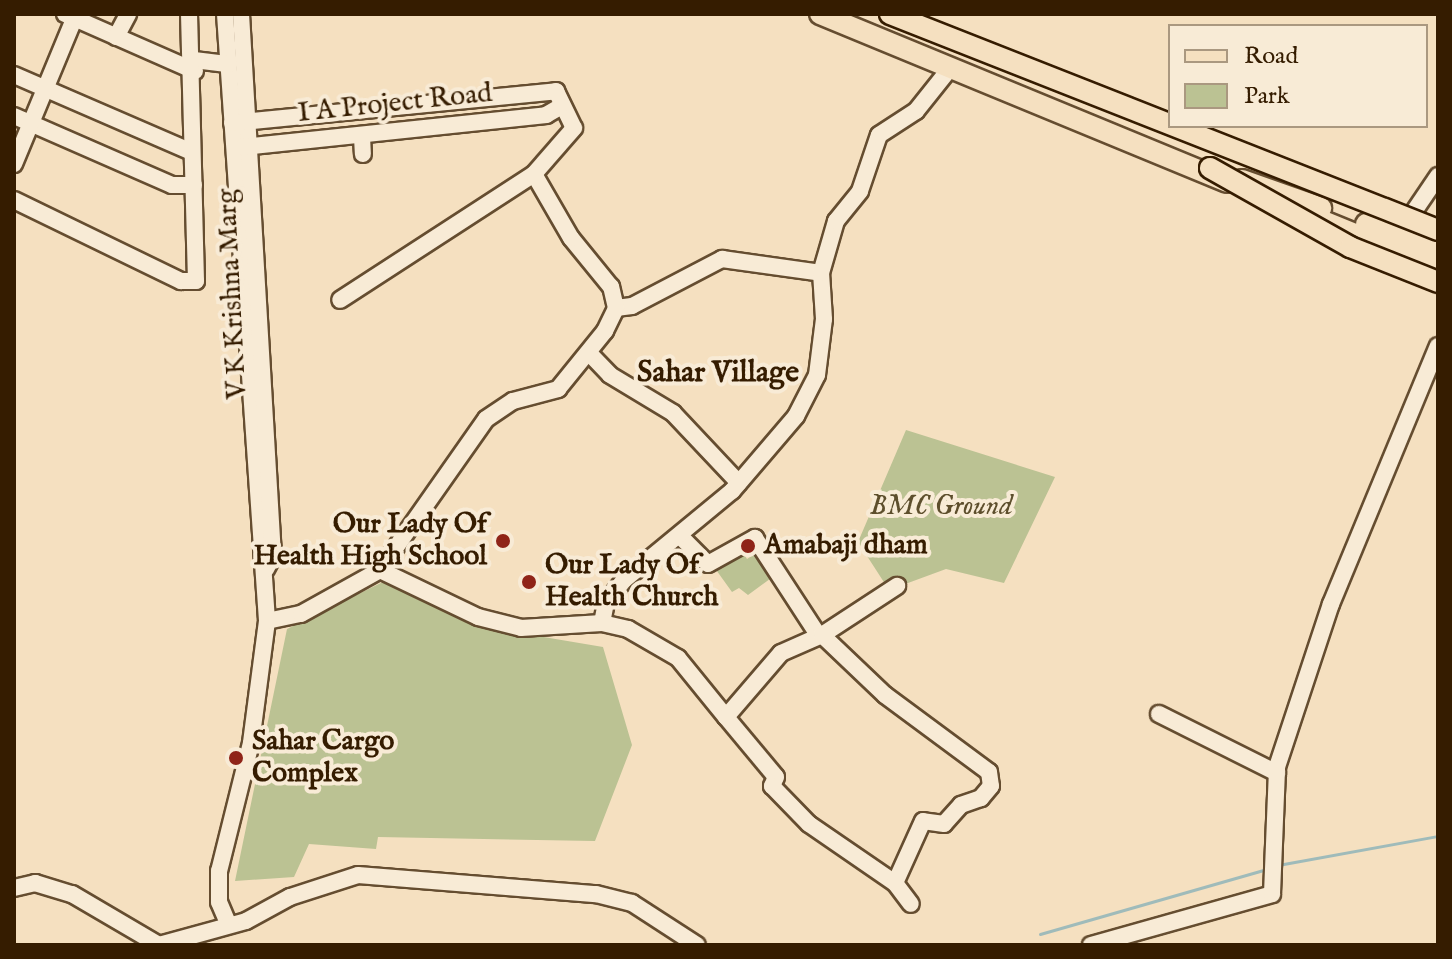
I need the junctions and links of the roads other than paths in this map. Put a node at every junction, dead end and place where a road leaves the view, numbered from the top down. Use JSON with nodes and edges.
{"nodes":[{"id":1,"x":128,"y":14,"type":"edge"},
{"id":2,"x":189,"y":14,"type":"edge"},
{"id":3,"x":225,"y":14,"type":"edge"},
{"id":4,"x":241,"y":14,"type":"edge"},
{"id":5,"x":820,"y":14,"type":"edge"},
{"id":6,"x":840,"y":14,"type":"edge"},
{"id":7,"x":893,"y":14,"type":"edge"},
{"id":8,"x":72,"y":15,"type":"edge"},
{"id":9,"x":116,"y":37,"type":"junction"},
{"id":10,"x":229,"y":64,"type":"junction"},
{"id":11,"x":195,"y":66,"type":"junction"},
{"id":12,"x":951,"y":67,"type":"junction"},
{"id":13,"x":14,"y":75,"type":"edge"},
{"id":14,"x":45,"y":90,"type":"junction"},
{"id":15,"x":560,"y":107,"type":"junction"},
{"id":16,"x":14,"y":116,"type":"edge"},
{"id":17,"x":240,"y":122,"type":"junction"},
{"id":18,"x":1168,"y":122,"type":"edge"},
{"id":19,"x":1168,"y":123,"type":"edge"},
{"id":20,"x":30,"y":124,"type":"junction"},
{"id":21,"x":1181,"y":128,"type":"edge"},
{"id":22,"x":1183,"y":128,"type":"edge"},
{"id":23,"x":242,"y":148,"type":"junction"},
{"id":24,"x":192,"y":152,"type":"junction"},
{"id":25,"x":14,"y":164,"type":"edge"},
{"id":26,"x":1210,"y":168,"type":"junction"},
{"id":27,"x":534,"y":174,"type":"junction"},
{"id":28,"x":1438,"y":176,"type":"edge"},
{"id":29,"x":194,"y":185,"type":"junction"},
{"id":30,"x":14,"y":200,"type":"edge"},
{"id":31,"x":1415,"y":210,"type":"junction"},
{"id":32,"x":1438,"y":220,"type":"edge"},
{"id":33,"x":1438,"y":230,"type":"edge"},
{"id":34,"x":1438,"y":249,"type":"edge"},
{"id":35,"x":1438,"y":268,"type":"edge"},
{"id":36,"x":821,"y":273,"type":"junction"},
{"id":37,"x":1438,"y":282,"type":"edge"},
{"id":38,"x":340,"y":300,"type":"dead end"},
{"id":39,"x":616,"y":308,"type":"junction"},
{"id":40,"x":1438,"y":346,"type":"edge"},
{"id":41,"x":589,"y":353,"type":"junction"},
{"id":42,"x":739,"y":483,"type":"junction"},
{"id":43,"x":681,"y":537,"type":"junction"},
{"id":44,"x":380,"y":570,"type":"junction"},
{"id":45,"x":897,"y":586,"type":"dead end"},
{"id":46,"x":267,"y":621,"type":"junction"},
{"id":47,"x":602,"y":623,"type":"junction"},
{"id":48,"x":820,"y":636,"type":"junction"},
{"id":49,"x":1159,"y":714,"type":"dead end"},
{"id":50,"x":726,"y":717,"type":"junction"},
{"id":51,"x":1277,"y":773,"type":"junction"},
{"id":52,"x":895,"y":883,"type":"junction"},
{"id":53,"x":14,"y":888,"type":"edge"},
{"id":54,"x":911,"y":904,"type":"dead end"},
{"id":55,"x":228,"y":923,"type":"junction"},
{"id":56,"x":697,"y":945,"type":"edge"},
{"id":57,"x":1091,"y":945,"type":"edge"}],
"edges":[{"from":1,"to":9,"type":"street"},
{"from":2,"to":11,"type":"street"},
{"from":3,"to":10,"type":"street","name":"V K Krishna Marg"},
{"from":4,"to":17,"type":"street","name":"V K Krishna Marg"},
{"from":5,"to":12,"type":"main road"},
{"from":6,"to":26,"type":"main road"},
{"from":7,"to":18,"type":"main road"},
{"from":7,"to":19,"type":"main road","bridge":true},
{"from":8,"to":9,"type":"street"},
{"from":8,"to":14,"type":"street"},
{"from":9,"to":11,"type":"street"},
{"from":10,"to":11,"type":"street"},
{"from":10,"to":17,"type":"street","name":"V K Krishna Marg"},
{"from":11,"to":24,"type":"street"},
{"from":12,"to":35,"type":"main road"},
{"from":12,"to":36,"type":"street"},
{"from":13,"to":14,"type":"street"},
{"from":14,"to":20,"type":"street"},
{"from":14,"to":24,"type":"street"},
{"from":15,"to":17,"type":"street"},
{"from":15,"to":23,"type":"street","name":"I A Project Road"},
{"from":15,"to":27,"type":"street"},
{"from":16,"to":20,"type":"street"},
{"from":17,"to":23,"type":"street","name":"V K Krishna Marg"},
{"from":20,"to":25,"type":"street"},
{"from":20,"to":29,"type":"street"},
{"from":21,"to":33,"type":"main road","bridge":true},
{"from":22,"to":31,"type":"main road"},
{"from":23,"to":46,"type":"street","name":"V K Krishna Marg"},
{"from":24,"to":29,"type":"street"},
{"from":26,"to":34,"type":"main road","bridge":true},
{"from":26,"to":37,"type":"main road","bridge":true},
{"from":27,"to":38,"type":"street"},
{"from":27,"to":39,"type":"street"},
{"from":28,"to":31,"type":"street"},
{"from":29,"to":30,"type":"street"},
{"from":31,"to":32,"type":"main road"},
{"from":36,"to":39,"type":"street"},
{"from":36,"to":42,"type":"street"},
{"from":39,"to":41,"type":"street"},
{"from":40,"to":51,"type":"street"},
{"from":41,"to":42,"type":"street"},
{"from":41,"to":44,"type":"street"},
{"from":42,"to":43,"type":"street"},
{"from":43,"to":47,"type":"street"},
{"from":43,"to":48,"type":"street"},
{"from":44,"to":46,"type":"street"},
{"from":44,"to":47,"type":"street"},
{"from":45,"to":48,"type":"street"},
{"from":46,"to":55,"type":"street","name":"V K Krishna Marg"},
{"from":47,"to":50,"type":"street"},
{"from":48,"to":50,"type":"street"},
{"from":48,"to":52,"type":"street"},
{"from":49,"to":51,"type":"street"},
{"from":50,"to":52,"type":"street"},
{"from":51,"to":57,"type":"street"},
{"from":52,"to":54,"type":"street"},
{"from":53,"to":55,"type":"street"},
{"from":55,"to":56,"type":"street"}]}
